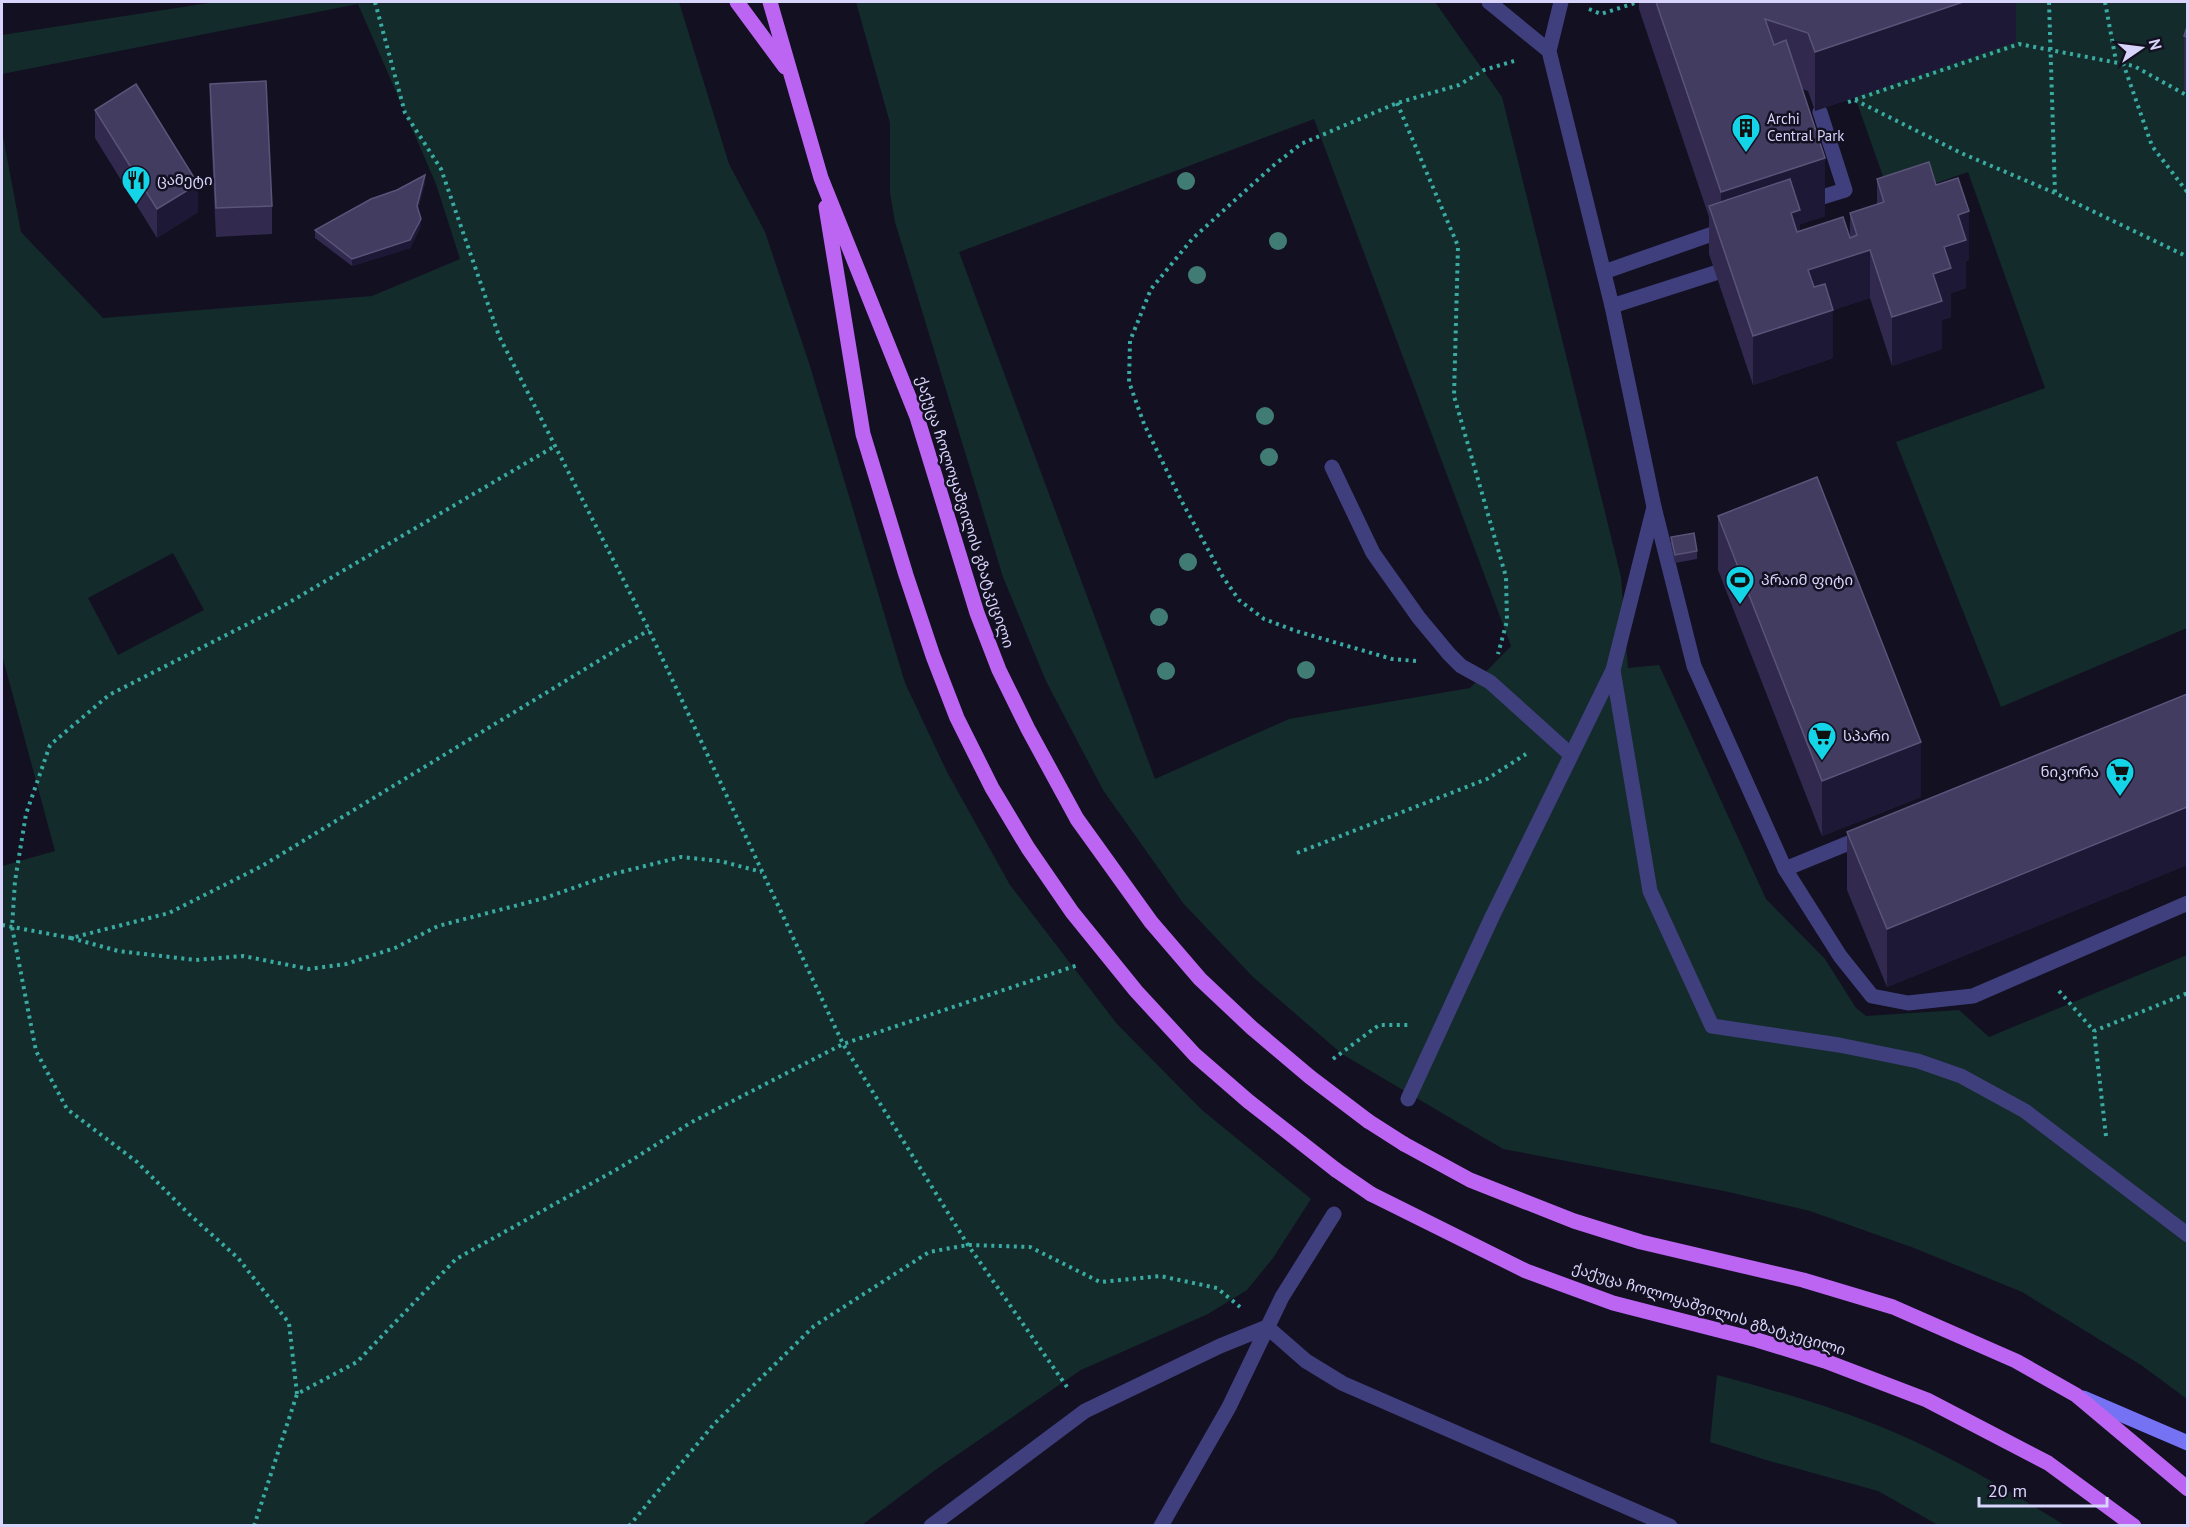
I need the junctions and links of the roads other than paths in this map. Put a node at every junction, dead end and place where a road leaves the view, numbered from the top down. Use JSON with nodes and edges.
{"nodes":[{"id":1,"x":737,"y":2,"type":"edge"},
{"id":2,"x":770,"y":2,"type":"edge"},
{"id":3,"x":781,"y":2,"type":"edge"},
{"id":4,"x":1489,"y":2,"type":"edge"},
{"id":5,"x":1561,"y":2,"type":"edge"},
{"id":6,"x":776,"y":24,"type":"junction"},
{"id":7,"x":1549,"y":51,"type":"junction"},
{"id":8,"x":792,"y":76,"type":"junction"},
{"id":9,"x":1820,"y":112,"type":"edge"},
{"id":10,"x":821,"y":178,"type":"junction"},
{"id":11,"x":1819,"y":198,"type":"edge"},
{"id":12,"x":1715,"y":233,"type":"edge"},
{"id":13,"x":1604,"y":272,"type":"junction"},
{"id":14,"x":1715,"y":273,"type":"edge"},
{"id":15,"x":1612,"y":306,"type":"junction"},
{"id":16,"x":1332,"y":466,"type":"dead end"},
{"id":17,"x":1654,"y":507,"type":"junction"},
{"id":18,"x":1613,"y":670,"type":"junction"},
{"id":19,"x":1571,"y":755,"type":"junction"},
{"id":20,"x":1883,"y":829,"type":"edge"},
{"id":21,"x":1785,"y":869,"type":"junction"},
{"id":22,"x":2187,"y":903,"type":"edge"},
{"id":23,"x":1408,"y":1099,"type":"dead end"},
{"id":24,"x":1334,"y":1214,"type":"dead end"},
{"id":25,"x":2187,"y":1235,"type":"edge"},
{"id":26,"x":1267,"y":1327,"type":"junction"},
{"id":27,"x":2076,"y":1395,"type":"junction"},
{"id":28,"x":2187,"y":1443,"type":"edge"},
{"id":29,"x":2187,"y":1490,"type":"edge"},
{"id":30,"x":931,"y":1526,"type":"edge"},
{"id":31,"x":1161,"y":1526,"type":"edge"},
{"id":32,"x":1670,"y":1526,"type":"edge"},
{"id":33,"x":2134,"y":1526,"type":"edge"}],
"edges":[{"from":1,"to":8,"type":"main road"},
{"from":2,"to":6,"type":"main road","name":"ქაქუცა ჩოლოყაშვილის გზატკეცილი"},
{"from":3,"to":6,"type":"main road"},
{"from":4,"to":7,"type":"street"},
{"from":5,"to":7,"type":"street"},
{"from":6,"to":8,"type":"main road","name":"ქაქუცა ჩოლოყაშვილის გზატკეცილი"},
{"from":7,"to":13,"type":"street"},
{"from":8,"to":10,"type":"main road","name":"ქაქუცა ჩოლოყაშვილის გზატკეცილი"},
{"from":9,"to":11,"type":"street"},
{"from":10,"to":27,"type":"main road","name":"ქაქუცა ჩოლოყაშვილის გზატკეცილი","bridge":true},
{"from":10,"to":33,"type":"main road","name":"ქაქუცა ჩოლოყაშვილის გზატკეცილი","bridge":true},
{"from":12,"to":13,"type":"street"},
{"from":13,"to":15,"type":"street"},
{"from":14,"to":15,"type":"street"},
{"from":15,"to":17,"type":"street"},
{"from":16,"to":19,"type":"street"},
{"from":17,"to":18,"type":"street"},
{"from":17,"to":21,"type":"street"},
{"from":18,"to":19,"type":"street"},
{"from":18,"to":25,"type":"street"},
{"from":19,"to":23,"type":"street"},
{"from":20,"to":21,"type":"street"},
{"from":21,"to":22,"type":"street"},
{"from":24,"to":26,"type":"street"},
{"from":26,"to":30,"type":"street"},
{"from":26,"to":31,"type":"street"},
{"from":26,"to":32,"type":"street"},
{"from":27,"to":28,"type":"main road","name":"ქაქუცა ჩოლოყაშვილის გზატკეცილი"},
{"from":27,"to":29,"type":"main road","name":"ქაქუცა ჩოლოყაშვილის გზატკეცილი"}]}
